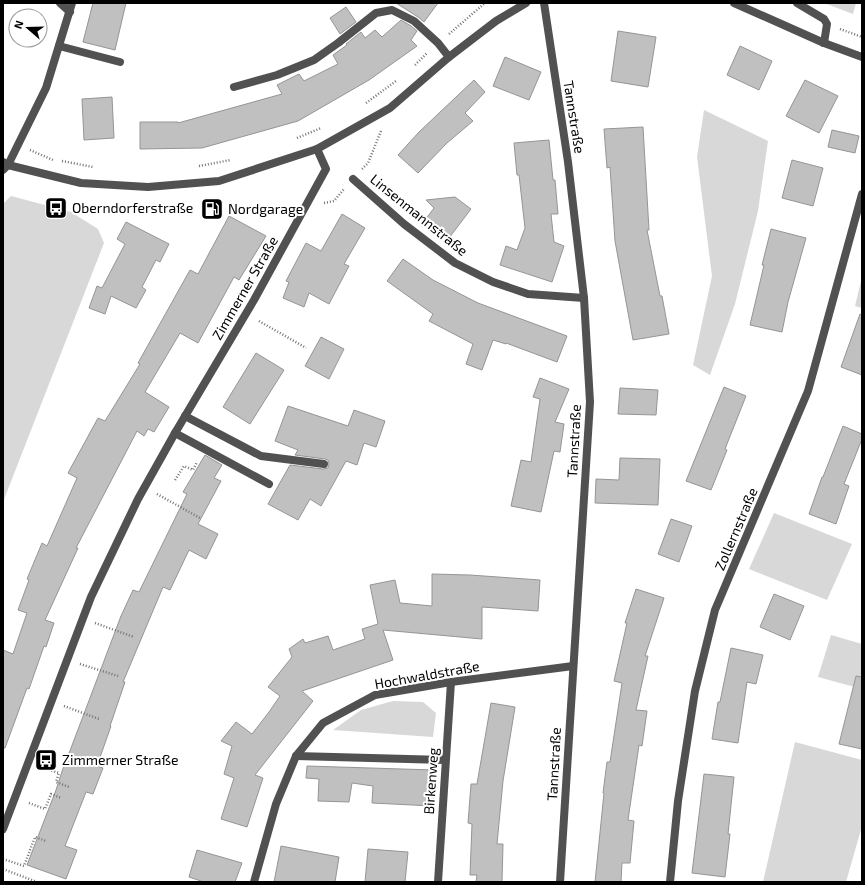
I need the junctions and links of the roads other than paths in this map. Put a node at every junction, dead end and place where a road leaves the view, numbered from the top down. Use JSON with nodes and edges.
{"nodes":[{"id":1,"x":60,"y":3,"type":"edge"},
{"id":2,"x":72,"y":3,"type":"edge"},
{"id":3,"x":526,"y":3,"type":"edge"},
{"id":4,"x":544,"y":3,"type":"edge"},
{"id":5,"x":734,"y":3,"type":"edge"},
{"id":6,"x":797,"y":3,"type":"edge"},
{"id":7,"x":70,"y":12,"type":"junction"},
{"id":8,"x":824,"y":43,"type":"junction"},
{"id":9,"x":59,"y":46,"type":"junction"},
{"id":10,"x":862,"y":57,"type":"edge"},
{"id":11,"x":449,"y":58,"type":"junction"},
{"id":12,"x":120,"y":62,"type":"dead end"},
{"id":13,"x":234,"y":87,"type":"dead end"},
{"id":14,"x":317,"y":149,"type":"junction"},
{"id":15,"x":5,"y":166,"type":"edge"},
{"id":16,"x":353,"y":179,"type":"dead end"},
{"id":17,"x":862,"y":194,"type":"edge"},
{"id":18,"x":584,"y":298,"type":"junction"},
{"id":19,"x":185,"y":416,"type":"junction"},
{"id":20,"x":175,"y":432,"type":"junction"},
{"id":21,"x":324,"y":464,"type":"dead end"},
{"id":22,"x":269,"y":484,"type":"dead end"},
{"id":23,"x":573,"y":666,"type":"junction"},
{"id":24,"x":450,"y":682,"type":"junction"},
{"id":25,"x":296,"y":756,"type":"junction"},
{"id":26,"x":445,"y":760,"type":"junction"},
{"id":27,"x":3,"y":829,"type":"edge"},
{"id":28,"x":254,"y":882,"type":"edge"},
{"id":29,"x":438,"y":882,"type":"edge"},
{"id":30,"x":560,"y":882,"type":"edge"},
{"id":31,"x":670,"y":882,"type":"edge"}],
"edges":[{"from":1,"to":7,"type":"street"},
{"from":2,"to":7,"type":"street"},
{"from":3,"to":11,"type":"street"},
{"from":4,"to":18,"type":"street","name":"Tannstraße"},
{"from":5,"to":8,"type":"street"},
{"from":6,"to":8,"type":"street"},
{"from":7,"to":9,"type":"street"},
{"from":8,"to":10,"type":"street"},
{"from":9,"to":12,"type":"street"},
{"from":9,"to":15,"type":"street"},
{"from":11,"to":13,"type":"street"},
{"from":11,"to":14,"type":"street"},
{"from":14,"to":15,"type":"street"},
{"from":14,"to":19,"type":"street","name":"Zimmerner Straße"},
{"from":16,"to":18,"type":"street","name":"Linsenmannstraße"},
{"from":17,"to":31,"type":"street","name":"Zollernstraße"},
{"from":18,"to":23,"type":"street","name":"Tannstraße"},
{"from":19,"to":20,"type":"street","name":"Zimmerner Straße"},
{"from":19,"to":21,"type":"street"},
{"from":20,"to":22,"type":"street"},
{"from":20,"to":27,"type":"street","name":"Zimmerner Straße"},
{"from":23,"to":24,"type":"street","name":"Hochwaldstraße"},
{"from":23,"to":30,"type":"street","name":"Tannstraße"},
{"from":24,"to":25,"type":"street","name":"Hochwaldstraße"},
{"from":24,"to":26,"type":"street","name":"Birkenweg"},
{"from":25,"to":26,"type":"street"},
{"from":25,"to":28,"type":"street","name":"Hochwaldstraße"},
{"from":26,"to":29,"type":"street","name":"Birkenweg"}]}
